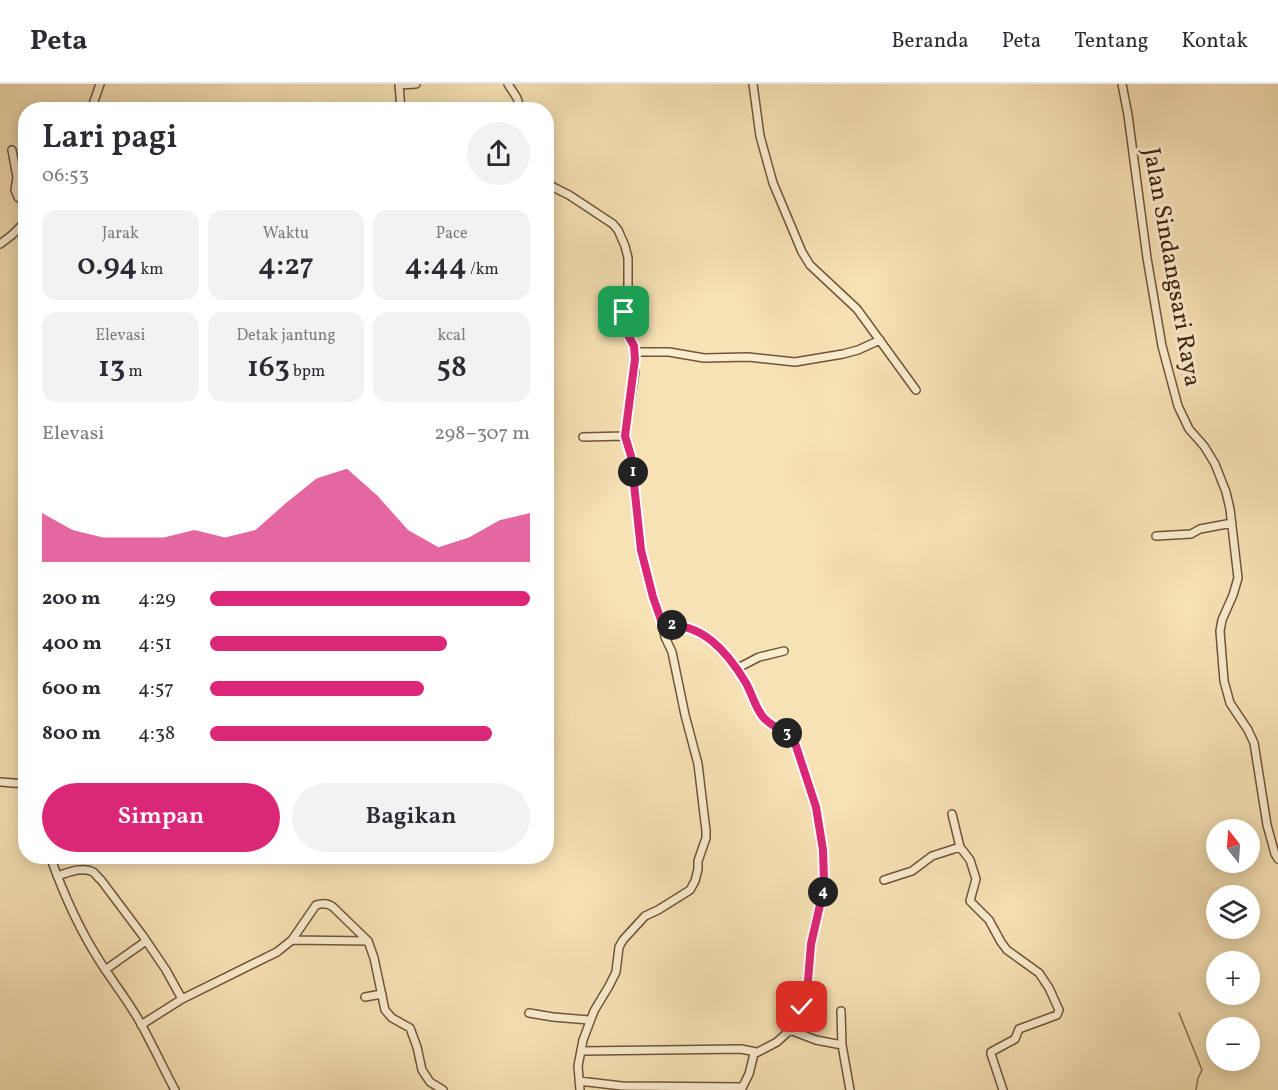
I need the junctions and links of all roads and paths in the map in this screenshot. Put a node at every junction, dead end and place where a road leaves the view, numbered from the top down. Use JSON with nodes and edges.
{"nodes":[{"id":1,"x":100,"y":84,"type":"edge"},
{"id":2,"x":399,"y":84,"type":"edge"},
{"id":3,"x":416,"y":84,"type":"edge"},
{"id":4,"x":508,"y":84,"type":"edge"},
{"id":5,"x":753,"y":84,"type":"edge"},
{"id":6,"x":1122,"y":84,"type":"edge"},
{"id":7,"x":94,"y":102,"type":"edge"},
{"id":8,"x":400,"y":102,"type":"edge"},
{"id":9,"x":518,"y":102,"type":"edge"},
{"id":10,"x":12,"y":150,"type":"dead end"},
{"id":11,"x":17,"y":175,"type":"joint"},
{"id":12,"x":554,"y":188,"type":"edge"},
{"id":13,"x":18,"y":197,"type":"edge"},
{"id":14,"x":18,"y":229,"type":"edge"},
{"id":15,"x":0,"y":244,"type":"edge"},
{"id":16,"x":880,"y":340,"type":"junction"},
{"id":17,"x":635,"y":352,"type":"junction"},
{"id":18,"x":916,"y":390,"type":"dead end"},
{"id":19,"x":625,"y":436,"type":"junction"},
{"id":20,"x":583,"y":437,"type":"dead end"},
{"id":21,"x":1232,"y":524,"type":"junction"},
{"id":22,"x":1156,"y":536,"type":"dead end"},
{"id":23,"x":663,"y":626,"type":"junction"},
{"id":24,"x":784,"y":651,"type":"dead end"},
{"id":25,"x":736,"y":669,"type":"junction"},
{"id":26,"x":0,"y":782,"type":"edge"},
{"id":27,"x":18,"y":783,"type":"edge"},
{"id":28,"x":952,"y":814,"type":"dead end"},
{"id":29,"x":960,"y":847,"type":"junction"},
{"id":30,"x":1278,"y":860,"type":"edge"},
{"id":31,"x":53,"y":864,"type":"edge"},
{"id":32,"x":57,"y":876,"type":"junction"},
{"id":33,"x":885,"y":880,"type":"dead end"},
{"id":34,"x":146,"y":940,"type":"junction"},
{"id":35,"x":292,"y":940,"type":"junction"},
{"id":36,"x":368,"y":940,"type":"junction"},
{"id":37,"x":105,"y":970,"type":"junction"},
{"id":38,"x":382,"y":994,"type":"junction"},
{"id":39,"x":365,"y":997,"type":"dead end"},
{"id":40,"x":182,"y":999,"type":"junction"},
{"id":41,"x":841,"y":1011,"type":"dead end"},
{"id":42,"x":530,"y":1013,"type":"dead end"},
{"id":43,"x":590,"y":1020,"type":"junction"},
{"id":44,"x":141,"y":1025,"type":"junction"},
{"id":45,"x":790,"y":1030,"type":"junction"},
{"id":46,"x":842,"y":1046,"type":"junction"},
{"id":47,"x":582,"y":1051,"type":"junction"},
{"id":48,"x":756,"y":1052,"type":"junction"},
{"id":49,"x":579,"y":1081,"type":"junction"},
{"id":50,"x":741,"y":1089,"type":"edge"},
{"id":51,"x":175,"y":1090,"type":"edge"},
{"id":52,"x":443,"y":1090,"type":"edge"},
{"id":53,"x":580,"y":1090,"type":"edge"},
{"id":54,"x":850,"y":1090,"type":"edge"},
{"id":55,"x":1003,"y":1090,"type":"edge"}],
"edges":[{"from":1,"to":7,"type":"street"},
{"from":2,"to":3,"type":"street"},
{"from":2,"to":8,"type":"street"},
{"from":4,"to":9,"type":"street"},
{"from":5,"to":16,"type":"street"},
{"from":6,"to":21,"type":"street","name":"Jalan Sindangsari Raya"},
{"from":10,"to":11,"type":"street"},
{"from":11,"to":13,"type":"street"},
{"from":12,"to":17,"type":"street"},
{"from":14,"to":15,"type":"street"},
{"from":16,"to":17,"type":"street"},
{"from":16,"to":18,"type":"street"},
{"from":17,"to":19,"type":"street"},
{"from":19,"to":20,"type":"street"},
{"from":19,"to":23,"type":"street"},
{"from":21,"to":22,"type":"street"},
{"from":21,"to":30,"type":"street","name":"Jalan Sindangsari Raya"},
{"from":23,"to":25,"type":"street"},
{"from":23,"to":43,"type":"street"},
{"from":24,"to":25,"type":"street"},
{"from":25,"to":45,"type":"street"},
{"from":26,"to":27,"type":"street"},
{"from":28,"to":29,"type":"street"},
{"from":29,"to":33,"type":"street"},
{"from":29,"to":55,"type":"street"},
{"from":31,"to":32,"type":"street"},
{"from":32,"to":34,"type":"street"},
{"from":32,"to":37,"type":"street"},
{"from":34,"to":37,"type":"street"},
{"from":34,"to":40,"type":"street"},
{"from":35,"to":36,"type":"street"},
{"from":35,"to":36,"type":"street"},
{"from":35,"to":40,"type":"street"},
{"from":36,"to":38,"type":"street"},
{"from":37,"to":44,"type":"street"},
{"from":38,"to":39,"type":"street"},
{"from":38,"to":52,"type":"street"},
{"from":40,"to":44,"type":"street"},
{"from":41,"to":46,"type":"street"},
{"from":42,"to":43,"type":"street"},
{"from":43,"to":47,"type":"street"},
{"from":44,"to":51,"type":"street"},
{"from":45,"to":46,"type":"street"},
{"from":45,"to":48,"type":"street"},
{"from":46,"to":54,"type":"street"},
{"from":47,"to":48,"type":"street"},
{"from":47,"to":49,"type":"street"},
{"from":48,"to":50,"type":"street"},
{"from":49,"to":50,"type":"street"},
{"from":49,"to":53,"type":"street"}]}
